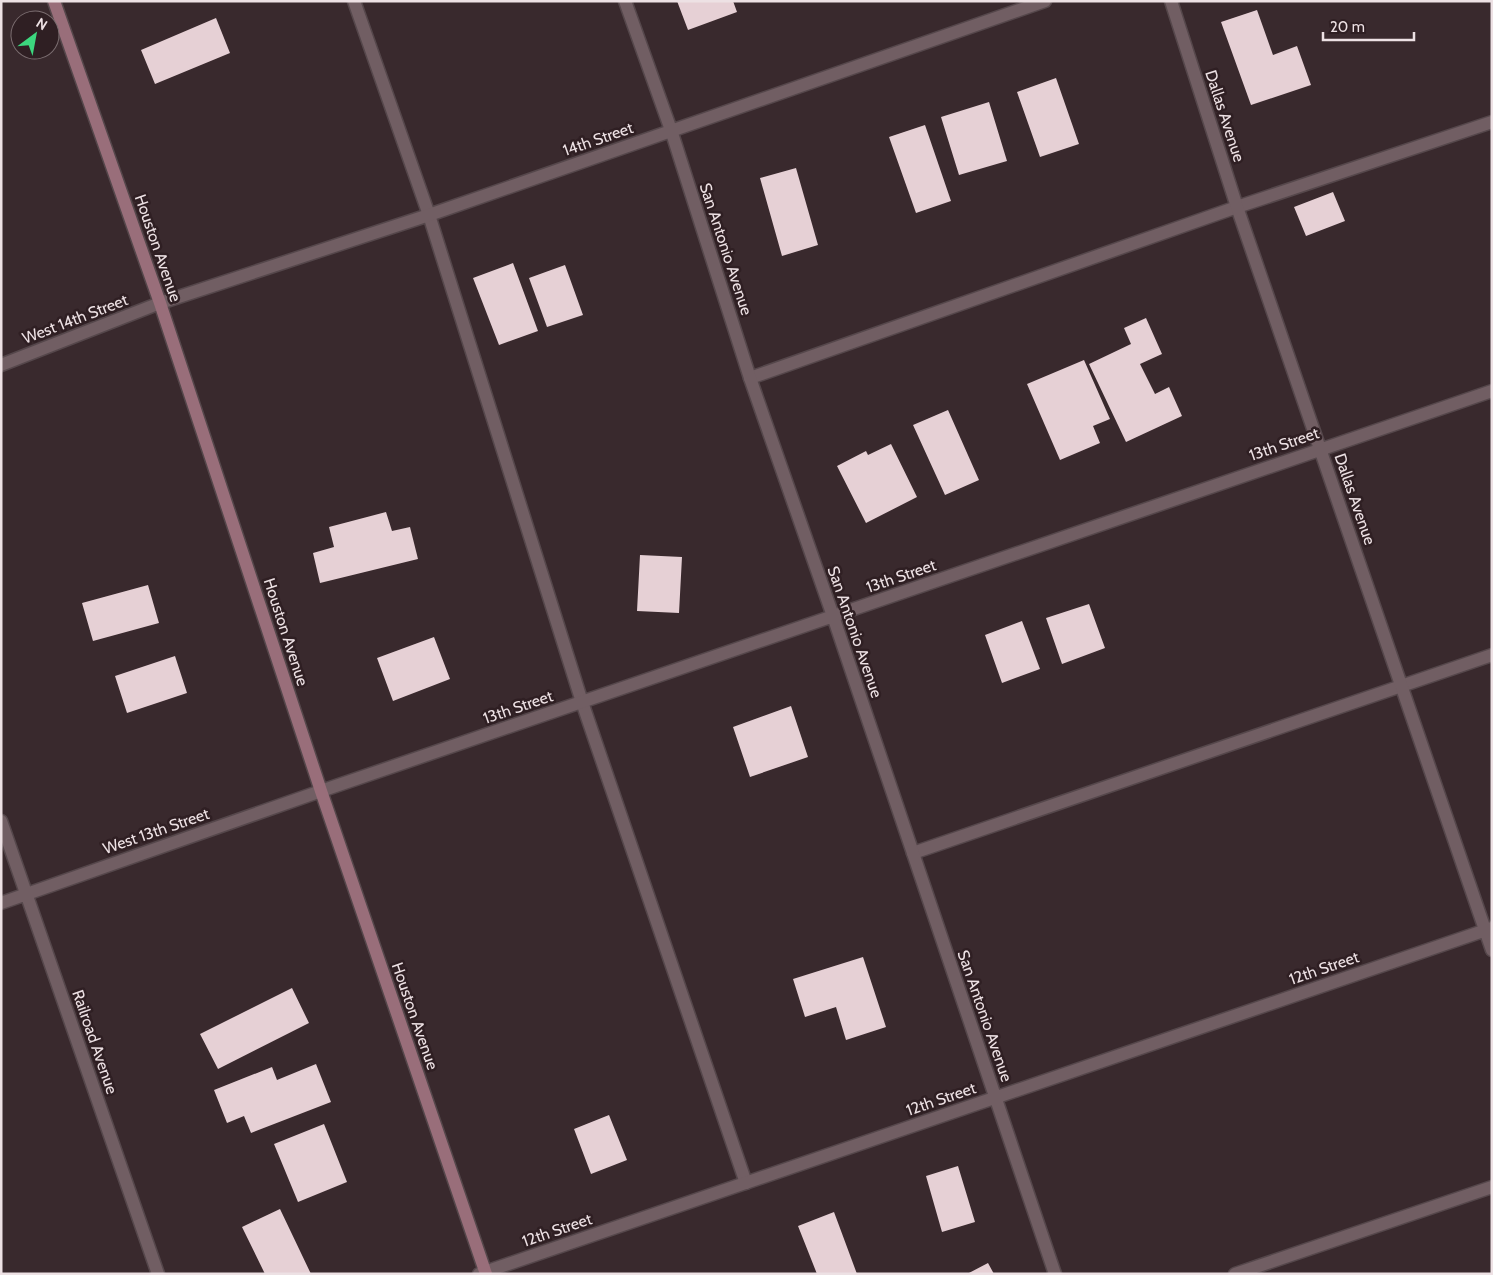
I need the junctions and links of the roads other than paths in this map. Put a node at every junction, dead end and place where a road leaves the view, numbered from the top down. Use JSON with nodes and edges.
{"nodes":[{"id":1,"x":54,"y":1,"type":"edge"},
{"id":2,"x":354,"y":1,"type":"edge"},
{"id":3,"x":625,"y":1,"type":"edge"},
{"id":4,"x":1045,"y":1,"type":"edge"},
{"id":5,"x":1171,"y":1,"type":"edge"},
{"id":6,"x":1492,"y":122,"type":"edge"},
{"id":7,"x":671,"y":130,"type":"junction"},
{"id":8,"x":1237,"y":207,"type":"junction"},
{"id":9,"x":429,"y":215,"type":"junction"},
{"id":10,"x":160,"y":303,"type":"junction"},
{"id":11,"x":1,"y":365,"type":"edge"},
{"id":12,"x":750,"y":378,"type":"junction"},
{"id":13,"x":1492,"y":391,"type":"edge"},
{"id":14,"x":1320,"y":449,"type":"junction"},
{"id":15,"x":833,"y":616,"type":"junction"},
{"id":16,"x":1492,"y":655,"type":"edge"},
{"id":17,"x":1402,"y":686,"type":"junction"},
{"id":18,"x":582,"y":702,"type":"junction"},
{"id":19,"x":322,"y":791,"type":"junction"},
{"id":20,"x":1,"y":821,"type":"edge"},
{"id":21,"x":913,"y":853,"type":"junction"},
{"id":22,"x":26,"y":894,"type":"junction"},
{"id":23,"x":1,"y":903,"type":"edge"},
{"id":24,"x":1488,"y":929,"type":"edge"},
{"id":25,"x":1492,"y":950,"type":"edge"},
{"id":26,"x":996,"y":1098,"type":"junction"},
{"id":27,"x":746,"y":1183,"type":"junction"},
{"id":28,"x":1492,"y":1187,"type":"edge"},
{"id":29,"x":483,"y":1273,"type":"edge"},
{"id":30,"x":158,"y":1274,"type":"edge"},
{"id":31,"x":1055,"y":1274,"type":"edge"},
{"id":32,"x":1235,"y":1274,"type":"edge"}],
"edges":[{"from":1,"to":10,"type":"main road","name":"Houston Avenue"},
{"from":2,"to":9,"type":"street"},
{"from":3,"to":7,"type":"street","name":"San Antonio Avenue"},
{"from":4,"to":7,"type":"street","name":"14th Street"},
{"from":5,"to":8,"type":"street","name":"Dallas Avenue"},
{"from":6,"to":8,"type":"street"},
{"from":7,"to":9,"type":"street","name":"14th Street"},
{"from":7,"to":12,"type":"street","name":"San Antonio Avenue"},
{"from":8,"to":12,"type":"street"},
{"from":8,"to":14,"type":"street","name":"Dallas Avenue"},
{"from":9,"to":10,"type":"street","name":"14th Street"},
{"from":9,"to":18,"type":"street"},
{"from":10,"to":11,"type":"street","name":"West 14th Street"},
{"from":10,"to":19,"type":"main road","name":"Houston Avenue"},
{"from":12,"to":15,"type":"street","name":"San Antonio Avenue"},
{"from":13,"to":14,"type":"street","name":"13th Street"},
{"from":14,"to":15,"type":"street","name":"13th Street"},
{"from":14,"to":17,"type":"street","name":"Dallas Avenue"},
{"from":15,"to":18,"type":"street","name":"13th Street"},
{"from":15,"to":21,"type":"street","name":"San Antonio Avenue"},
{"from":16,"to":17,"type":"street"},
{"from":17,"to":21,"type":"street"},
{"from":17,"to":24,"type":"street","name":"Dallas Avenue"},
{"from":18,"to":19,"type":"street","name":"13th Street"},
{"from":18,"to":27,"type":"street"},
{"from":19,"to":22,"type":"street","name":"West 13th Street"},
{"from":19,"to":29,"type":"main road","name":"Houston Avenue"},
{"from":20,"to":22,"type":"street","name":"Railroad Avenue"},
{"from":21,"to":26,"type":"street","name":"San Antonio Avenue"},
{"from":22,"to":23,"type":"street","name":"West 13th Street"},
{"from":22,"to":30,"type":"street","name":"Railroad Avenue"},
{"from":24,"to":25,"type":"street","name":"Dallas Avenue"},
{"from":24,"to":26,"type":"street","name":"12th Street"},
{"from":26,"to":27,"type":"street","name":"12th Street"},
{"from":26,"to":31,"type":"street","name":"San Antonio Avenue"},
{"from":27,"to":29,"type":"street","name":"12th Street"},
{"from":28,"to":32,"type":"street"}]}
